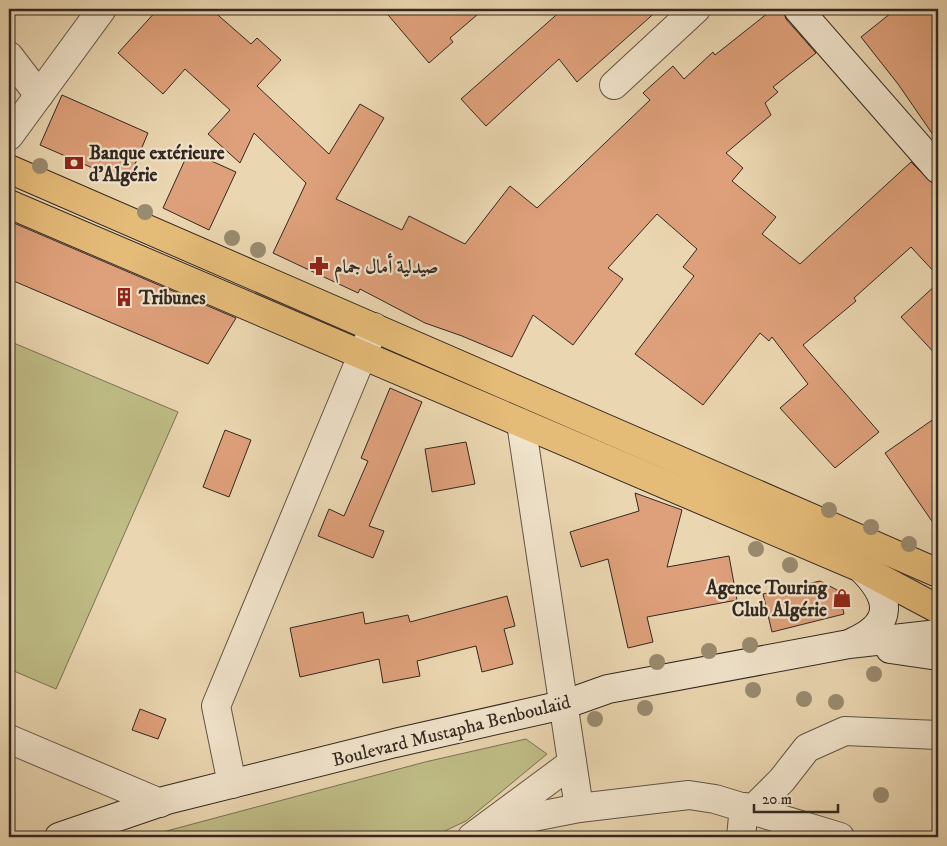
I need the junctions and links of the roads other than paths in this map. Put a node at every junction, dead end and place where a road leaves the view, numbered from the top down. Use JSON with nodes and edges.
{"nodes":[{"id":1,"x":102,"y":9,"type":"edge"},
{"id":2,"x":696,"y":9,"type":"edge"},
{"id":3,"x":798,"y":9,"type":"edge"},
{"id":4,"x":9,"y":56,"type":"edge"},
{"id":5,"x":614,"y":85,"type":"dead end"},
{"id":6,"x":39,"y":94,"type":"junction"},
{"id":7,"x":9,"y":136,"type":"edge"},
{"id":8,"x":938,"y":169,"type":"edge"},
{"id":9,"x":9,"y":170,"type":"edge"},
{"id":10,"x":9,"y":204,"type":"edge"},
{"id":11,"x":374,"y":327,"type":"junction"},
{"id":12,"x":362,"y":355,"type":"junction"},
{"id":13,"x":521,"y":423,"type":"junction"},
{"id":14,"x":861,"y":568,"type":"junction"},
{"id":15,"x":938,"y":573,"type":"edge"},
{"id":16,"x":938,"y":609,"type":"edge"},
{"id":17,"x":938,"y":634,"type":"edge"},
{"id":18,"x":849,"y":644,"type":"junction"},
{"id":19,"x":938,"y":656,"type":"edge"},
{"id":20,"x":563,"y":705,"type":"junction"},
{"id":21,"x":938,"y":735,"type":"edge"},
{"id":22,"x":9,"y":739,"type":"edge"},
{"id":23,"x":572,"y":763,"type":"junction"},
{"id":24,"x":232,"y":784,"type":"junction"},
{"id":25,"x":160,"y":803,"type":"junction"},
{"id":26,"x":579,"y":808,"type":"junction"},
{"id":27,"x":748,"y":809,"type":"junction"},
{"id":28,"x":480,"y":832,"type":"edge"},
{"id":29,"x":59,"y":837,"type":"edge"},
{"id":30,"x":742,"y":837,"type":"edge"},
{"id":31,"x":840,"y":837,"type":"edge"}],
"edges":[{"from":1,"to":6,"type":"street"},
{"from":2,"to":5,"type":"street"},
{"from":3,"to":8,"type":"street"},
{"from":4,"to":6,"type":"street"},
{"from":6,"to":7,"type":"street"},
{"from":9,"to":11,"type":"main road"},
{"from":10,"to":12,"type":"main road"},
{"from":11,"to":12,"type":"street"},
{"from":11,"to":15,"type":"main road"},
{"from":12,"to":13,"type":"main road"},
{"from":12,"to":24,"type":"street"},
{"from":13,"to":14,"type":"main road"},
{"from":13,"to":20,"type":"street"},
{"from":14,"to":16,"type":"main road"},
{"from":14,"to":18,"type":"street"},
{"from":17,"to":18,"type":"street"},
{"from":18,"to":19,"type":"street"},
{"from":18,"to":20,"type":"street","name":"Boulevard Mustapha Benboulaïd"},
{"from":20,"to":23,"type":"street"},
{"from":20,"to":24,"type":"street","name":"Boulevard Mustapha Benboulaïd"},
{"from":21,"to":27,"type":"street"},
{"from":22,"to":25,"type":"street"},
{"from":23,"to":26,"type":"street"},
{"from":23,"to":28,"type":"street"},
{"from":24,"to":25,"type":"street","name":"Boulevard Mustapha Benboulaïd"},
{"from":25,"to":29,"type":"street","name":"Boulevard Mustapha Benboulaïd"},
{"from":26,"to":27,"type":"street"},
{"from":26,"to":28,"type":"street"},
{"from":27,"to":30,"type":"street"},
{"from":27,"to":31,"type":"street"}]}
